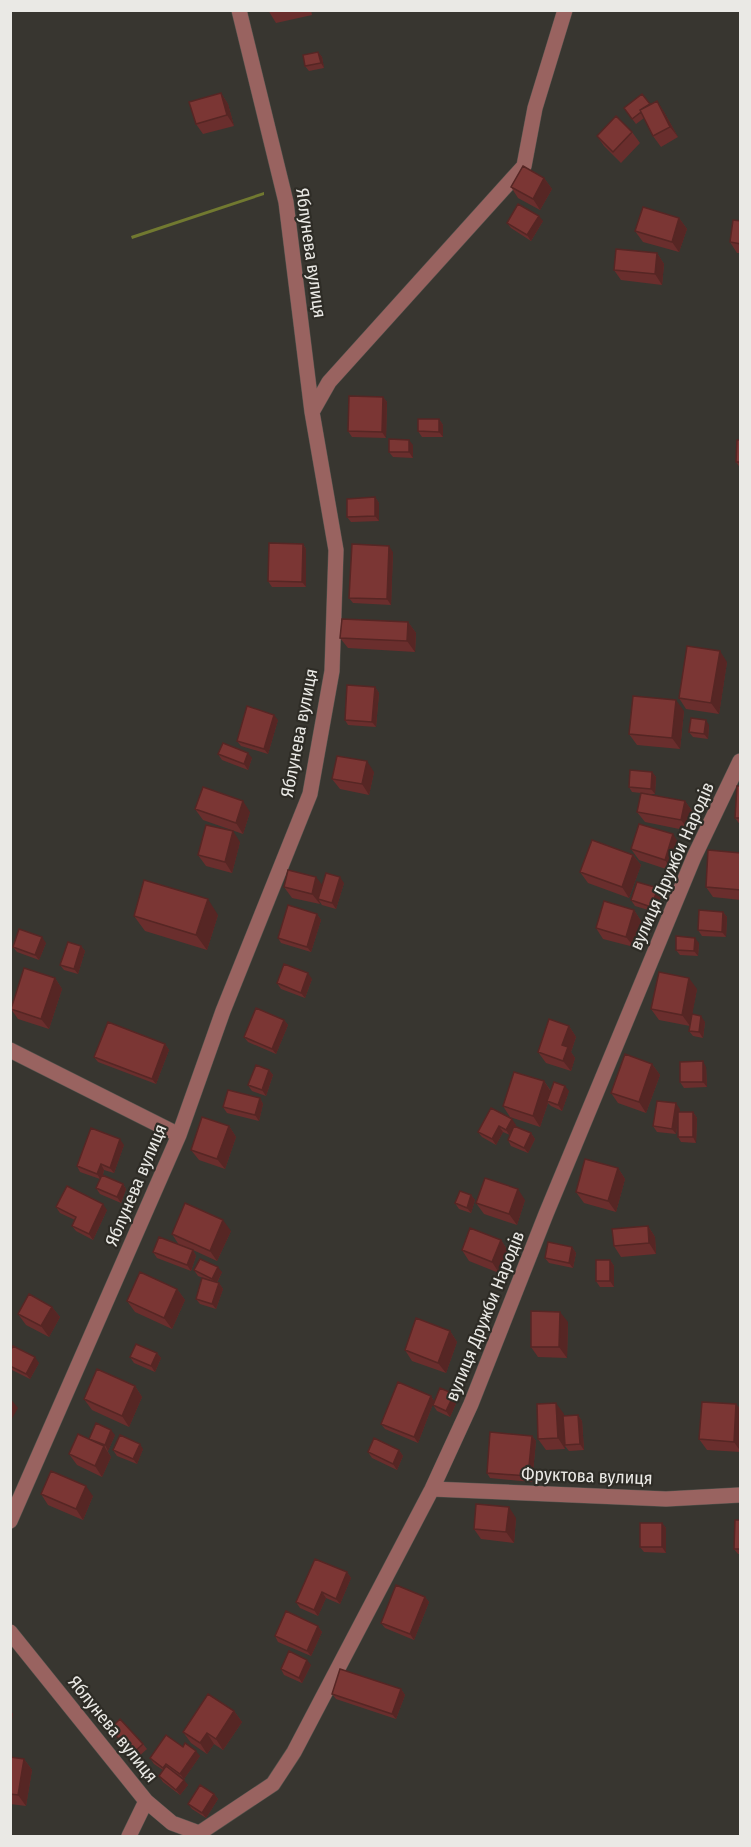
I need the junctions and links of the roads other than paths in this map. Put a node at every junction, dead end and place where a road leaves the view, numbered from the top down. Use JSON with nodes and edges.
{"nodes":[{"id":1,"x":239,"y":10,"type":"edge"},
{"id":2,"x":565,"y":10,"type":"edge"},
{"id":3,"x":312,"y":412,"type":"junction"},
{"id":4,"x":741,"y":761,"type":"edge"},
{"id":5,"x":10,"y":1050,"type":"edge"},
{"id":6,"x":179,"y":1135,"type":"junction"},
{"id":7,"x":432,"y":1489,"type":"junction"},
{"id":8,"x":741,"y":1495,"type":"edge"},
{"id":9,"x":10,"y":1521,"type":"edge"},
{"id":10,"x":10,"y":1632,"type":"edge"},
{"id":11,"x":146,"y":1801,"type":"junction"},
{"id":12,"x":197,"y":1834,"type":"edge"},
{"id":13,"x":129,"y":1836,"type":"edge"}],
"edges":[{"from":1,"to":3,"type":"street","name":"Яблунева вулиця"},
{"from":2,"to":3,"type":"street"},
{"from":3,"to":6,"type":"street","name":"Яблунева вулиця"},
{"from":4,"to":7,"type":"street","name":"вулиця Дружби Народів"},
{"from":5,"to":6,"type":"street"},
{"from":6,"to":9,"type":"street","name":"Яблунева вулиця"},
{"from":7,"to":8,"type":"street","name":"Фруктова вулиця"},
{"from":7,"to":12,"type":"street","name":"вулиця Дружби Народів"},
{"from":10,"to":11,"type":"street","name":"Яблунева вулиця"},
{"from":11,"to":12,"type":"street","name":"Яблунева вулиця"},
{"from":11,"to":13,"type":"street"}]}
